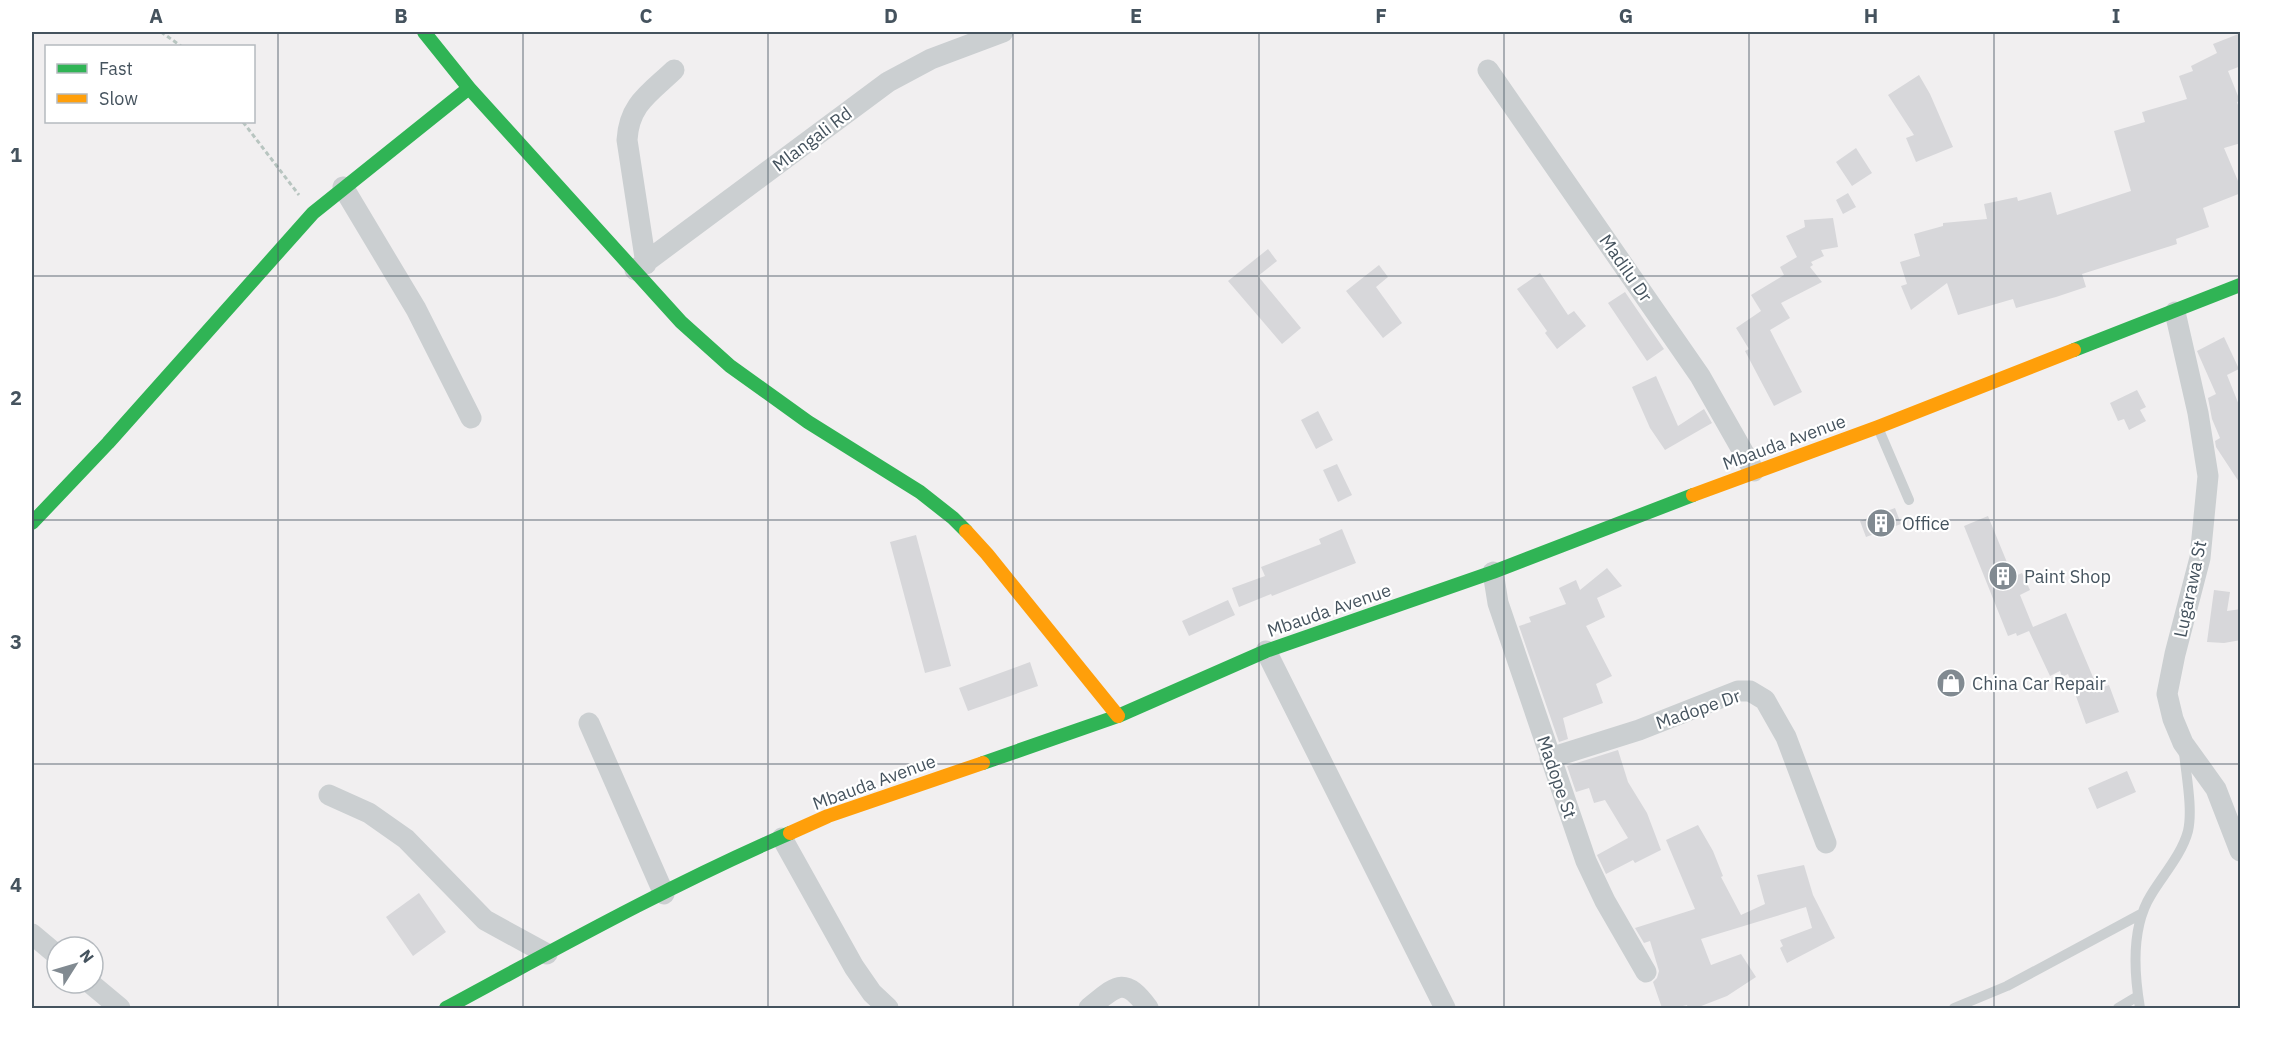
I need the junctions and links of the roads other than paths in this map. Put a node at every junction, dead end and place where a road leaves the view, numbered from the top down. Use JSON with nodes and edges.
{"nodes":[{"id":1,"x":424,"y":32,"type":"edge"},
{"id":2,"x":1003,"y":32,"type":"edge"},
{"id":3,"x":674,"y":70,"type":"dead end"},
{"id":4,"x":1488,"y":70,"type":"dead end"},
{"id":5,"x":469,"y":88,"type":"junction"},
{"id":6,"x":343,"y":187,"type":"junction"},
{"id":7,"x":641,"y":267,"type":"junction"},
{"id":8,"x":2241,"y":285,"type":"edge"},
{"id":9,"x":2175,"y":312,"type":"junction"},
{"id":10,"x":471,"y":418,"type":"dead end"},
{"id":11,"x":1878,"y":427,"type":"junction"},
{"id":12,"x":1754,"y":471,"type":"junction"},
{"id":13,"x":1909,"y":500,"type":"dead end"},
{"id":14,"x":32,"y":523,"type":"edge"},
{"id":15,"x":1493,"y":572,"type":"junction"},
{"id":16,"x":1266,"y":651,"type":"junction"},
{"id":17,"x":1118,"y":716,"type":"junction"},
{"id":18,"x":589,"y":723,"type":"dead end"},
{"id":19,"x":2183,"y":743,"type":"junction"},
{"id":20,"x":1550,"y":758,"type":"junction"},
{"id":21,"x":329,"y":795,"type":"dead end"},
{"id":22,"x":782,"y":838,"type":"junction"},
{"id":23,"x":1826,"y":843,"type":"dead end"},
{"id":24,"x":2241,"y":851,"type":"edge"},
{"id":25,"x":664,"y":894,"type":"junction"},
{"id":26,"x":2142,"y":914,"type":"junction"},
{"id":27,"x":32,"y":934,"type":"edge"},
{"id":28,"x":45,"y":945,"type":"edge"},
{"id":29,"x":547,"y":954,"type":"junction"},
{"id":30,"x":1646,"y":972,"type":"dead end"},
{"id":31,"x":104,"y":995,"type":"edge"},
{"id":32,"x":2138,"y":996,"type":"junction"},
{"id":33,"x":453,"y":1007,"type":"edge"},
{"id":34,"x":120,"y":1008,"type":"edge"},
{"id":35,"x":888,"y":1008,"type":"edge"},
{"id":36,"x":1089,"y":1008,"type":"edge"},
{"id":37,"x":1148,"y":1008,"type":"edge"},
{"id":38,"x":1445,"y":1008,"type":"edge"},
{"id":39,"x":1954,"y":1008,"type":"edge"},
{"id":40,"x":2118,"y":1008,"type":"edge"},
{"id":41,"x":2140,"y":1008,"type":"edge"}],
"edges":[{"from":1,"to":5,"type":"street"},
{"from":2,"to":7,"type":"street","name":"Mlangali Rd"},
{"from":3,"to":7,"type":"street"},
{"from":4,"to":12,"type":"street","name":"Madilu Dr"},
{"from":5,"to":6,"type":"street"},
{"from":5,"to":7,"type":"street"},
{"from":6,"to":10,"type":"street"},
{"from":6,"to":14,"type":"street"},
{"from":7,"to":17,"type":"street"},
{"from":8,"to":9,"type":"street","name":"Mbauda Avenue"},
{"from":9,"to":11,"type":"street","name":"Mbauda Avenue"},
{"from":9,"to":19,"type":"street","name":"Lugarawa St"},
{"from":11,"to":12,"type":"street","name":"Mbauda Avenue"},
{"from":11,"to":13,"type":"lane"},
{"from":12,"to":15,"type":"street","name":"Mbauda Avenue"},
{"from":15,"to":16,"type":"street","name":"Mbauda Avenue"},
{"from":15,"to":20,"type":"street","name":"Madope St"},
{"from":16,"to":17,"type":"street","name":"Mbauda Avenue"},
{"from":16,"to":38,"type":"street"},
{"from":17,"to":22,"type":"street","name":"Mbauda Avenue"},
{"from":18,"to":25,"type":"street"},
{"from":19,"to":24,"type":"street","name":"Lugarawa St"},
{"from":19,"to":26,"type":"lane"},
{"from":20,"to":23,"type":"street","name":"Madope Dr"},
{"from":20,"to":30,"type":"street","name":"Madope St"},
{"from":21,"to":29,"type":"street"},
{"from":22,"to":25,"type":"street","name":"Mbauda Avenue"},
{"from":22,"to":35,"type":"street"},
{"from":25,"to":29,"type":"street","name":"Mbauda Avenue"},
{"from":26,"to":32,"type":"lane"},
{"from":26,"to":39,"type":"lane"},
{"from":27,"to":28,"type":"street"},
{"from":29,"to":33,"type":"street","name":"Mbauda Avenue"},
{"from":31,"to":34,"type":"street"},
{"from":32,"to":40,"type":"lane"},
{"from":32,"to":41,"type":"lane"},
{"from":36,"to":37,"type":"street"}]}
